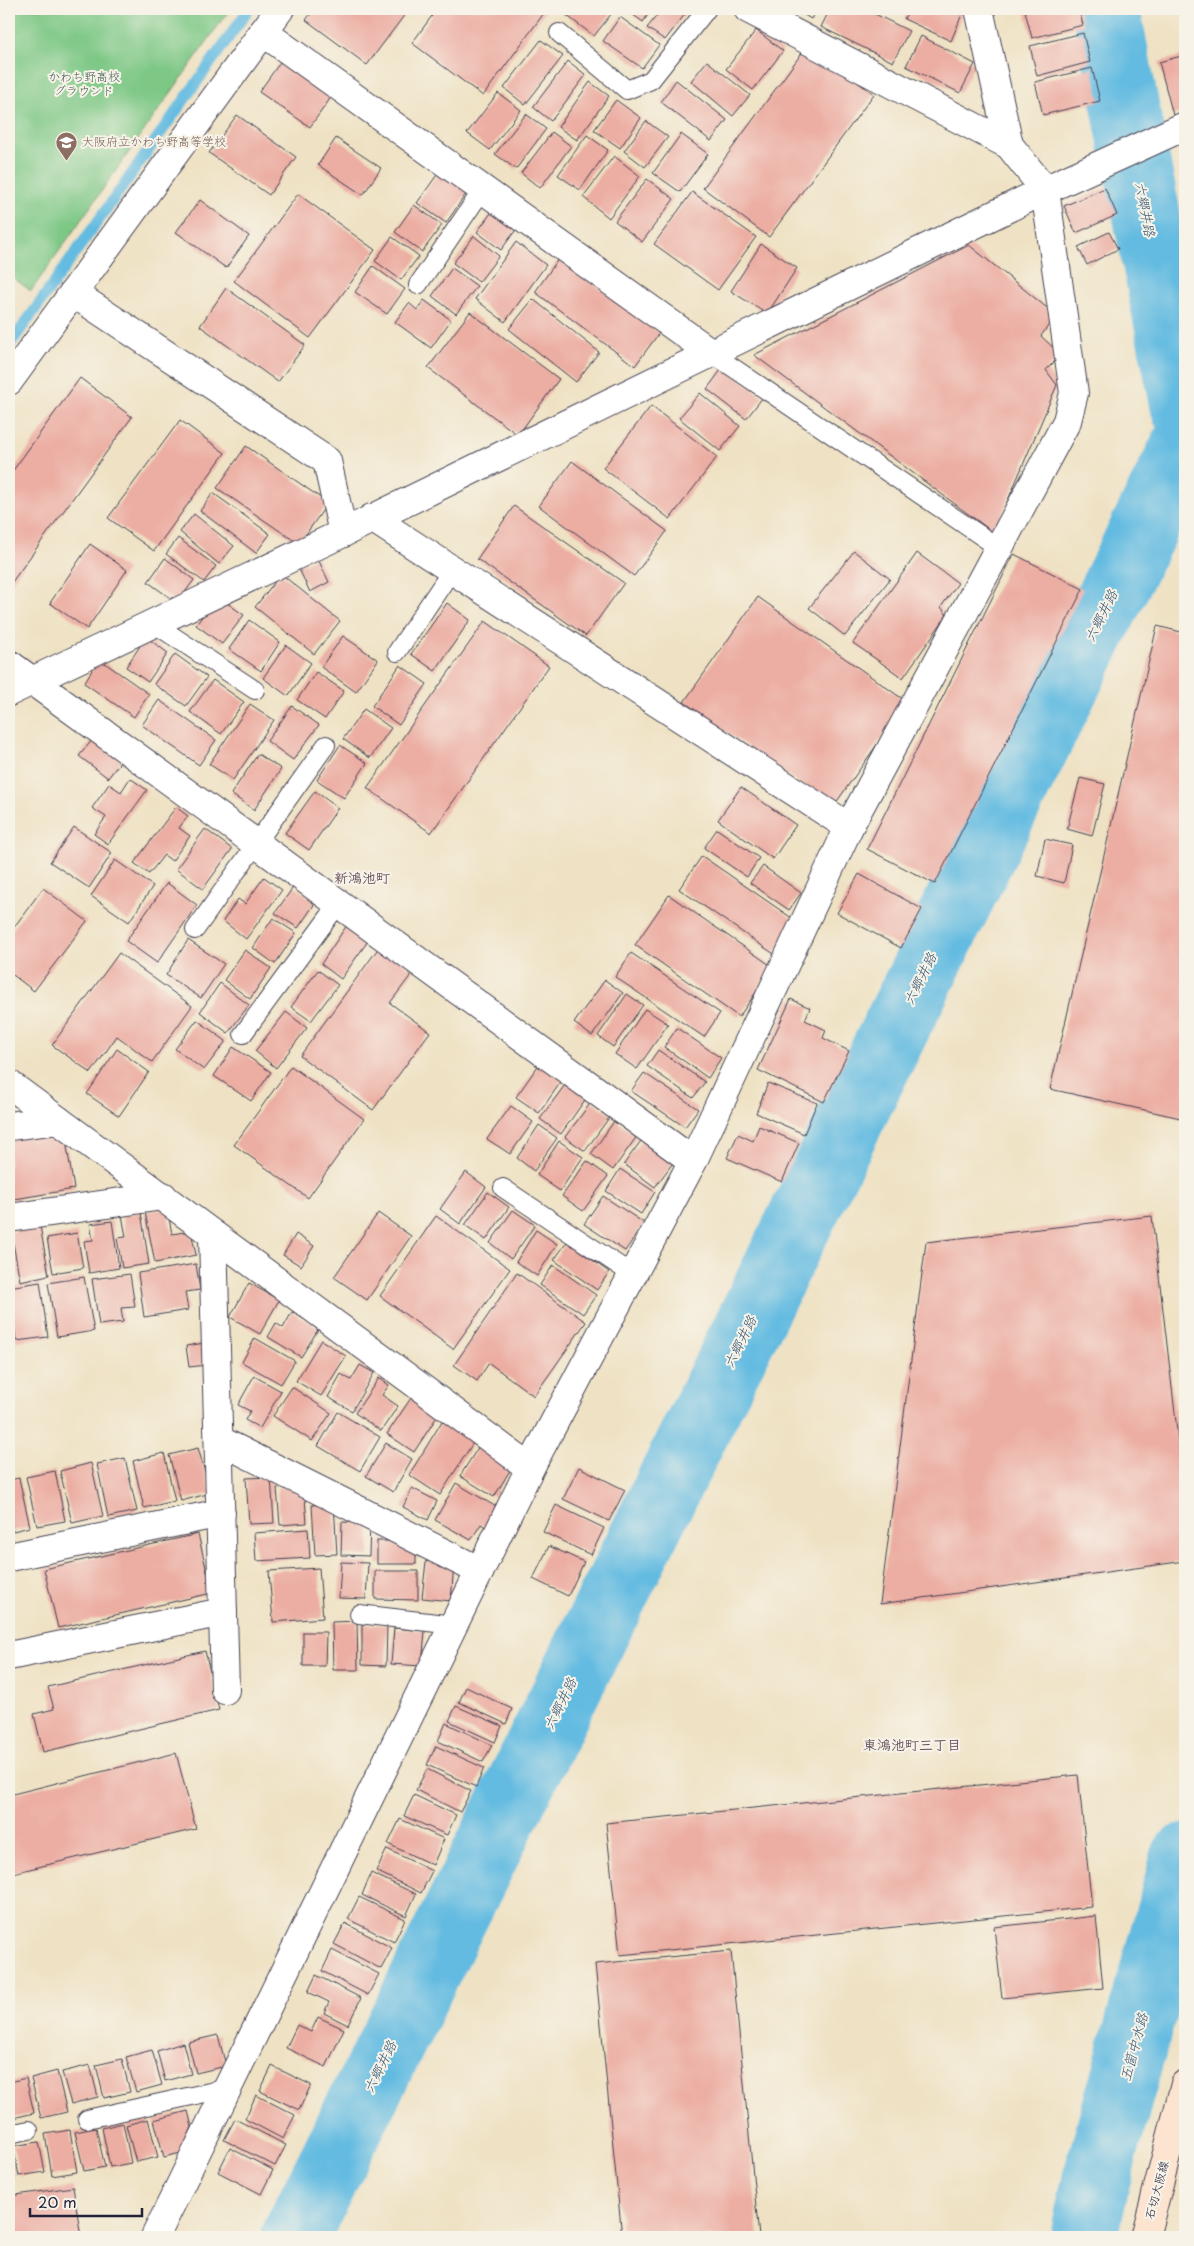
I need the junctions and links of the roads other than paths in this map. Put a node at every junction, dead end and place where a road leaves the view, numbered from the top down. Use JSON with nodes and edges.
{"nodes":[{"id":1,"x":280,"y":9,"type":"edge"},
{"id":2,"x":707,"y":9,"type":"edge"},
{"id":3,"x":748,"y":9,"type":"edge"},
{"id":4,"x":979,"y":9,"type":"edge"},
{"id":5,"x":263,"y":32,"type":"junction"},
{"id":6,"x":559,"y":33,"type":"dead end"},
{"id":7,"x":1185,"y":126,"type":"edge"},
{"id":8,"x":1009,"y":145,"type":"junction"},
{"id":9,"x":483,"y":190,"type":"junction"},
{"id":10,"x":1045,"y":190,"type":"junction"},
{"id":11,"x":418,"y":285,"type":"dead end"},
{"id":12,"x":73,"y":293,"type":"junction"},
{"id":13,"x":710,"y":352,"type":"junction"},
{"id":14,"x":9,"y":381,"type":"edge"},
{"id":15,"x":372,"y":518,"type":"junction"},
{"id":16,"x":342,"y":533,"type":"junction"},
{"id":17,"x":999,"y":548,"type":"junction"},
{"id":18,"x":452,"y":570,"type":"junction"},
{"id":19,"x":153,"y":623,"type":"junction"},
{"id":20,"x":397,"y":652,"type":"dead end"},
{"id":21,"x":9,"y":664,"type":"edge"},
{"id":22,"x":20,"y":686,"type":"edge"},
{"id":23,"x":256,"y":690,"type":"dead end"},
{"id":24,"x":326,"y":745,"type":"dead end"},
{"id":25,"x":849,"y":827,"type":"junction"},
{"id":26,"x":256,"y":842,"type":"junction"},
{"id":27,"x":339,"y":903,"type":"junction"},
{"id":28,"x":195,"y":930,"type":"dead end"},
{"id":29,"x":243,"y":1034,"type":"dead end"},
{"id":30,"x":9,"y":1084,"type":"edge"},
{"id":31,"x":58,"y":1120,"type":"junction"},
{"id":32,"x":9,"y":1126,"type":"edge"},
{"id":33,"x":693,"y":1161,"type":"junction"},
{"id":34,"x":503,"y":1188,"type":"dead end"},
{"id":35,"x":163,"y":1196,"type":"junction"},
{"id":36,"x":9,"y":1218,"type":"edge"},
{"id":37,"x":213,"y":1234,"type":"junction"},
{"id":38,"x":632,"y":1275,"type":"junction"},
{"id":39,"x":219,"y":1440,"type":"junction"},
{"id":40,"x":530,"y":1468,"type":"junction"},
{"id":41,"x":221,"y":1513,"type":"junction"},
{"id":42,"x":9,"y":1557,"type":"edge"},
{"id":43,"x":480,"y":1571,"type":"junction"},
{"id":44,"x":223,"y":1612,"type":"junction"},
{"id":45,"x":359,"y":1614,"type":"dead end"},
{"id":46,"x":454,"y":1625,"type":"junction"},
{"id":47,"x":9,"y":1656,"type":"edge"},
{"id":48,"x":225,"y":1690,"type":"dead end"},
{"id":49,"x":1185,"y":2084,"type":"edge"},
{"id":50,"x":228,"y":2088,"type":"junction"},
{"id":51,"x":87,"y":2119,"type":"dead end"},
{"id":52,"x":29,"y":2130,"type":"dead end"},
{"id":53,"x":9,"y":2134,"type":"edge"},
{"id":54,"x":156,"y":2237,"type":"edge"},
{"id":55,"x":1145,"y":2237,"type":"edge"}],
"edges":[{"from":1,"to":5,"type":"street"},
{"from":2,"to":6,"type":"lane"},
{"from":3,"to":8,"type":"street"},
{"from":4,"to":8,"type":"street"},
{"from":5,"to":9,"type":"street"},
{"from":5,"to":12,"type":"street"},
{"from":7,"to":10,"type":"street"},
{"from":8,"to":10,"type":"street"},
{"from":9,"to":11,"type":"lane"},
{"from":9,"to":13,"type":"street"},
{"from":10,"to":13,"type":"street"},
{"from":10,"to":17,"type":"street"},
{"from":12,"to":14,"type":"street"},
{"from":12,"to":16,"type":"street"},
{"from":13,"to":15,"type":"street"},
{"from":13,"to":17,"type":"lane"},
{"from":15,"to":16,"type":"street"},
{"from":15,"to":18,"type":"street"},
{"from":16,"to":19,"type":"street"},
{"from":17,"to":25,"type":"street"},
{"from":18,"to":20,"type":"lane"},
{"from":18,"to":25,"type":"street"},
{"from":19,"to":22,"type":"street"},
{"from":19,"to":23,"type":"lane"},
{"from":21,"to":22,"type":"street"},
{"from":22,"to":26,"type":"street"},
{"from":24,"to":26,"type":"lane"},
{"from":25,"to":33,"type":"street"},
{"from":26,"to":27,"type":"street"},
{"from":26,"to":28,"type":"lane"},
{"from":27,"to":29,"type":"lane"},
{"from":27,"to":33,"type":"street"},
{"from":30,"to":31,"type":"street"},
{"from":31,"to":32,"type":"street"},
{"from":31,"to":35,"type":"street"},
{"from":33,"to":38,"type":"street"},
{"from":34,"to":38,"type":"lane"},
{"from":35,"to":36,"type":"street"},
{"from":35,"to":37,"type":"street"},
{"from":37,"to":39,"type":"street"},
{"from":37,"to":40,"type":"street"},
{"from":38,"to":40,"type":"street"},
{"from":39,"to":41,"type":"street"},
{"from":39,"to":43,"type":"street"},
{"from":40,"to":43,"type":"street"},
{"from":41,"to":42,"type":"street"},
{"from":41,"to":44,"type":"street"},
{"from":43,"to":46,"type":"street"},
{"from":44,"to":47,"type":"street"},
{"from":44,"to":48,"type":"street"},
{"from":45,"to":46,"type":"lane"},
{"from":46,"to":50,"type":"street"},
{"from":49,"to":55,"type":"main road","name":"石切大阪線"},
{"from":50,"to":51,"type":"lane"},
{"from":50,"to":54,"type":"street"},
{"from":52,"to":53,"type":"lane"}]}
